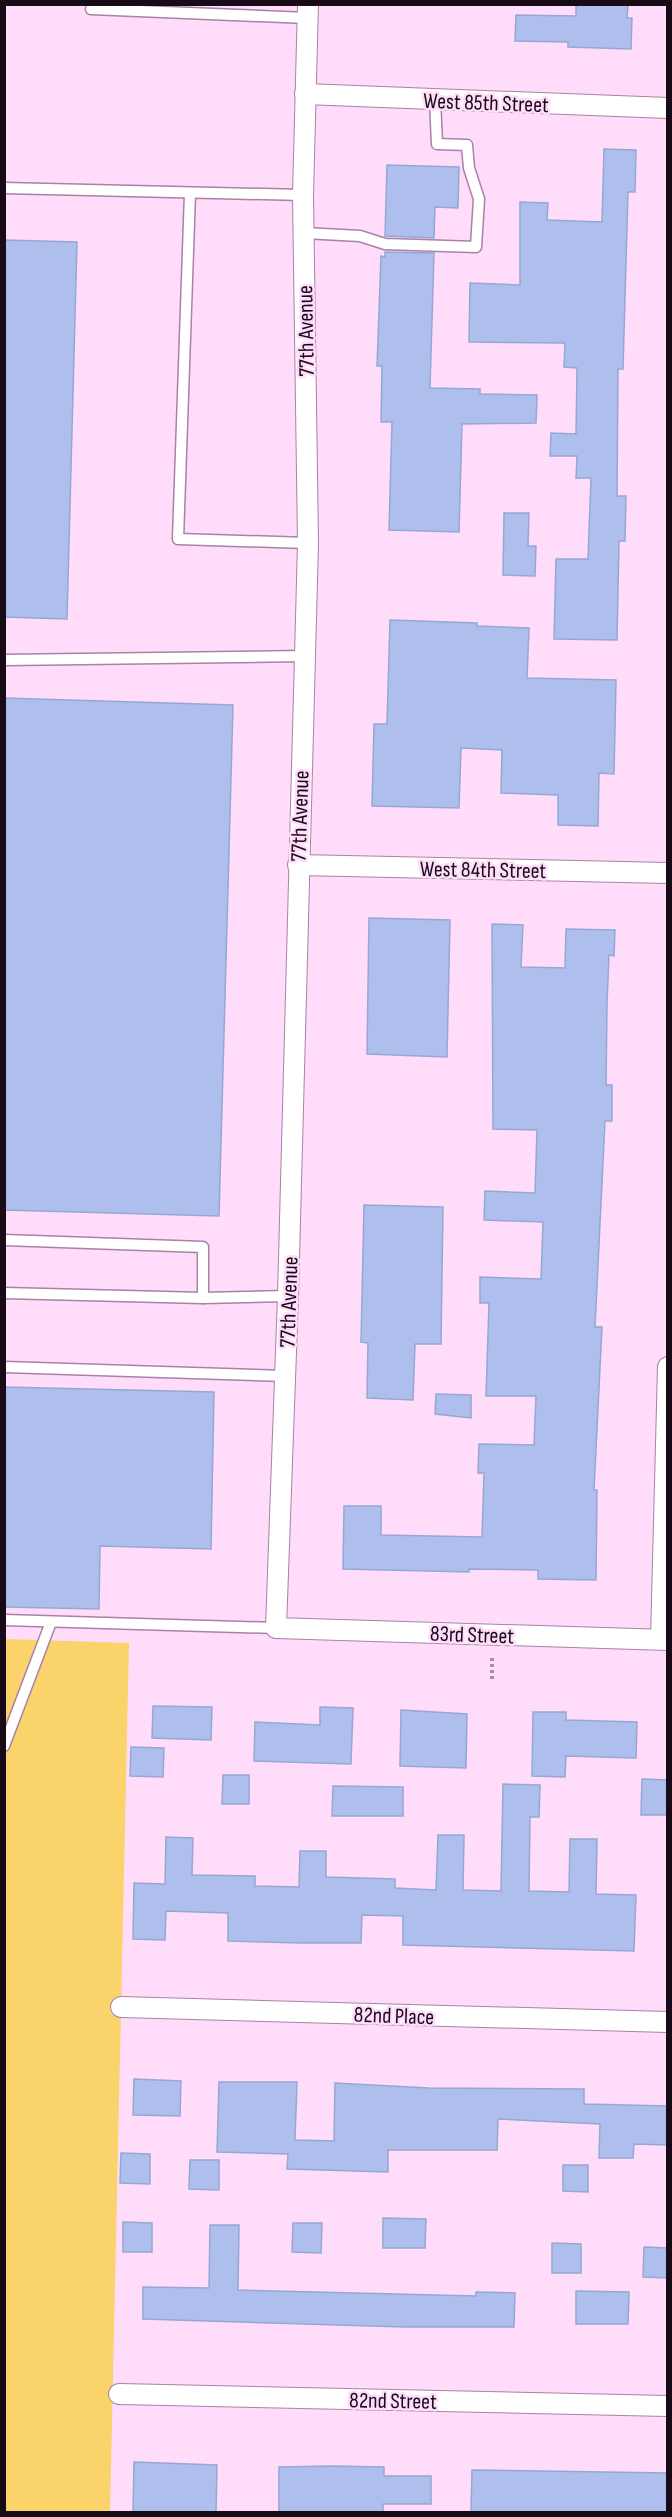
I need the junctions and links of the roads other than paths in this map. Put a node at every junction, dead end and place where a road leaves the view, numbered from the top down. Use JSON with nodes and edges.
{"nodes":[{"id":1,"x":91,"y":9,"type":"dead end"},
{"id":2,"x":219,"y":9,"type":"edge"},
{"id":3,"x":308,"y":11,"type":"edge"},
{"id":4,"x":305,"y":94,"type":"junction"},
{"id":5,"x":435,"y":100,"type":"junction"},
{"id":6,"x":668,"y":108,"type":"edge"},
{"id":7,"x":4,"y":188,"type":"edge"},
{"id":8,"x":190,"y":193,"type":"junction"},
{"id":9,"x":303,"y":195,"type":"junction"},
{"id":10,"x":304,"y":233,"type":"junction"},
{"id":11,"x":308,"y":543,"type":"junction"},
{"id":12,"x":305,"y":656,"type":"junction"},
{"id":13,"x":4,"y":660,"type":"edge"},
{"id":14,"x":298,"y":865,"type":"junction"},
{"id":15,"x":668,"y":873,"type":"edge"},
{"id":16,"x":4,"y":1240,"type":"edge"},
{"id":17,"x":4,"y":1293,"type":"edge"},
{"id":18,"x":288,"y":1296,"type":"junction"},
{"id":19,"x":203,"y":1298,"type":"junction"},
{"id":20,"x":4,"y":1367,"type":"edge"},
{"id":21,"x":668,"y":1367,"type":"edge"},
{"id":22,"x":285,"y":1376,"type":"junction"},
{"id":23,"x":4,"y":1620,"type":"edge"},
{"id":24,"x":51,"y":1622,"type":"junction"},
{"id":25,"x":276,"y":1628,"type":"junction"},
{"id":26,"x":664,"y":1640,"type":"edge"},
{"id":27,"x":4,"y":1746,"type":"edge"},
{"id":28,"x":122,"y":2007,"type":"dead end"},
{"id":29,"x":668,"y":2022,"type":"edge"},
{"id":30,"x":119,"y":2394,"type":"dead end"},
{"id":31,"x":668,"y":2406,"type":"edge"}],
"edges":[{"from":1,"to":2,"type":"lane"},
{"from":2,"to":3,"type":"lane"},
{"from":3,"to":4,"type":"street","name":"77th Avenue"},
{"from":4,"to":5,"type":"street","name":"West 85th Street"},
{"from":4,"to":9,"type":"street","name":"77th Avenue"},
{"from":5,"to":6,"type":"street","name":"West 85th Street"},
{"from":5,"to":10,"type":"lane"},
{"from":7,"to":8,"type":"lane"},
{"from":8,"to":9,"type":"lane"},
{"from":8,"to":11,"type":"lane"},
{"from":9,"to":10,"type":"street","name":"77th Avenue"},
{"from":10,"to":11,"type":"street","name":"77th Avenue"},
{"from":11,"to":12,"type":"street","name":"77th Avenue"},
{"from":12,"to":13,"type":"lane"},
{"from":12,"to":14,"type":"street","name":"77th Avenue"},
{"from":14,"to":15,"type":"street","name":"West 84th Street"},
{"from":14,"to":18,"type":"street","name":"77th Avenue"},
{"from":16,"to":19,"type":"lane"},
{"from":17,"to":19,"type":"lane"},
{"from":18,"to":19,"type":"lane"},
{"from":18,"to":22,"type":"street","name":"77th Avenue"},
{"from":20,"to":22,"type":"lane"},
{"from":21,"to":26,"type":"street"},
{"from":22,"to":25,"type":"street","name":"77th Avenue"},
{"from":23,"to":24,"type":"lane"},
{"from":24,"to":25,"type":"lane"},
{"from":24,"to":27,"type":"lane"},
{"from":25,"to":26,"type":"street","name":"83rd Street"},
{"from":28,"to":29,"type":"street","name":"82nd Place"},
{"from":30,"to":31,"type":"street","name":"82nd Street"}]}
